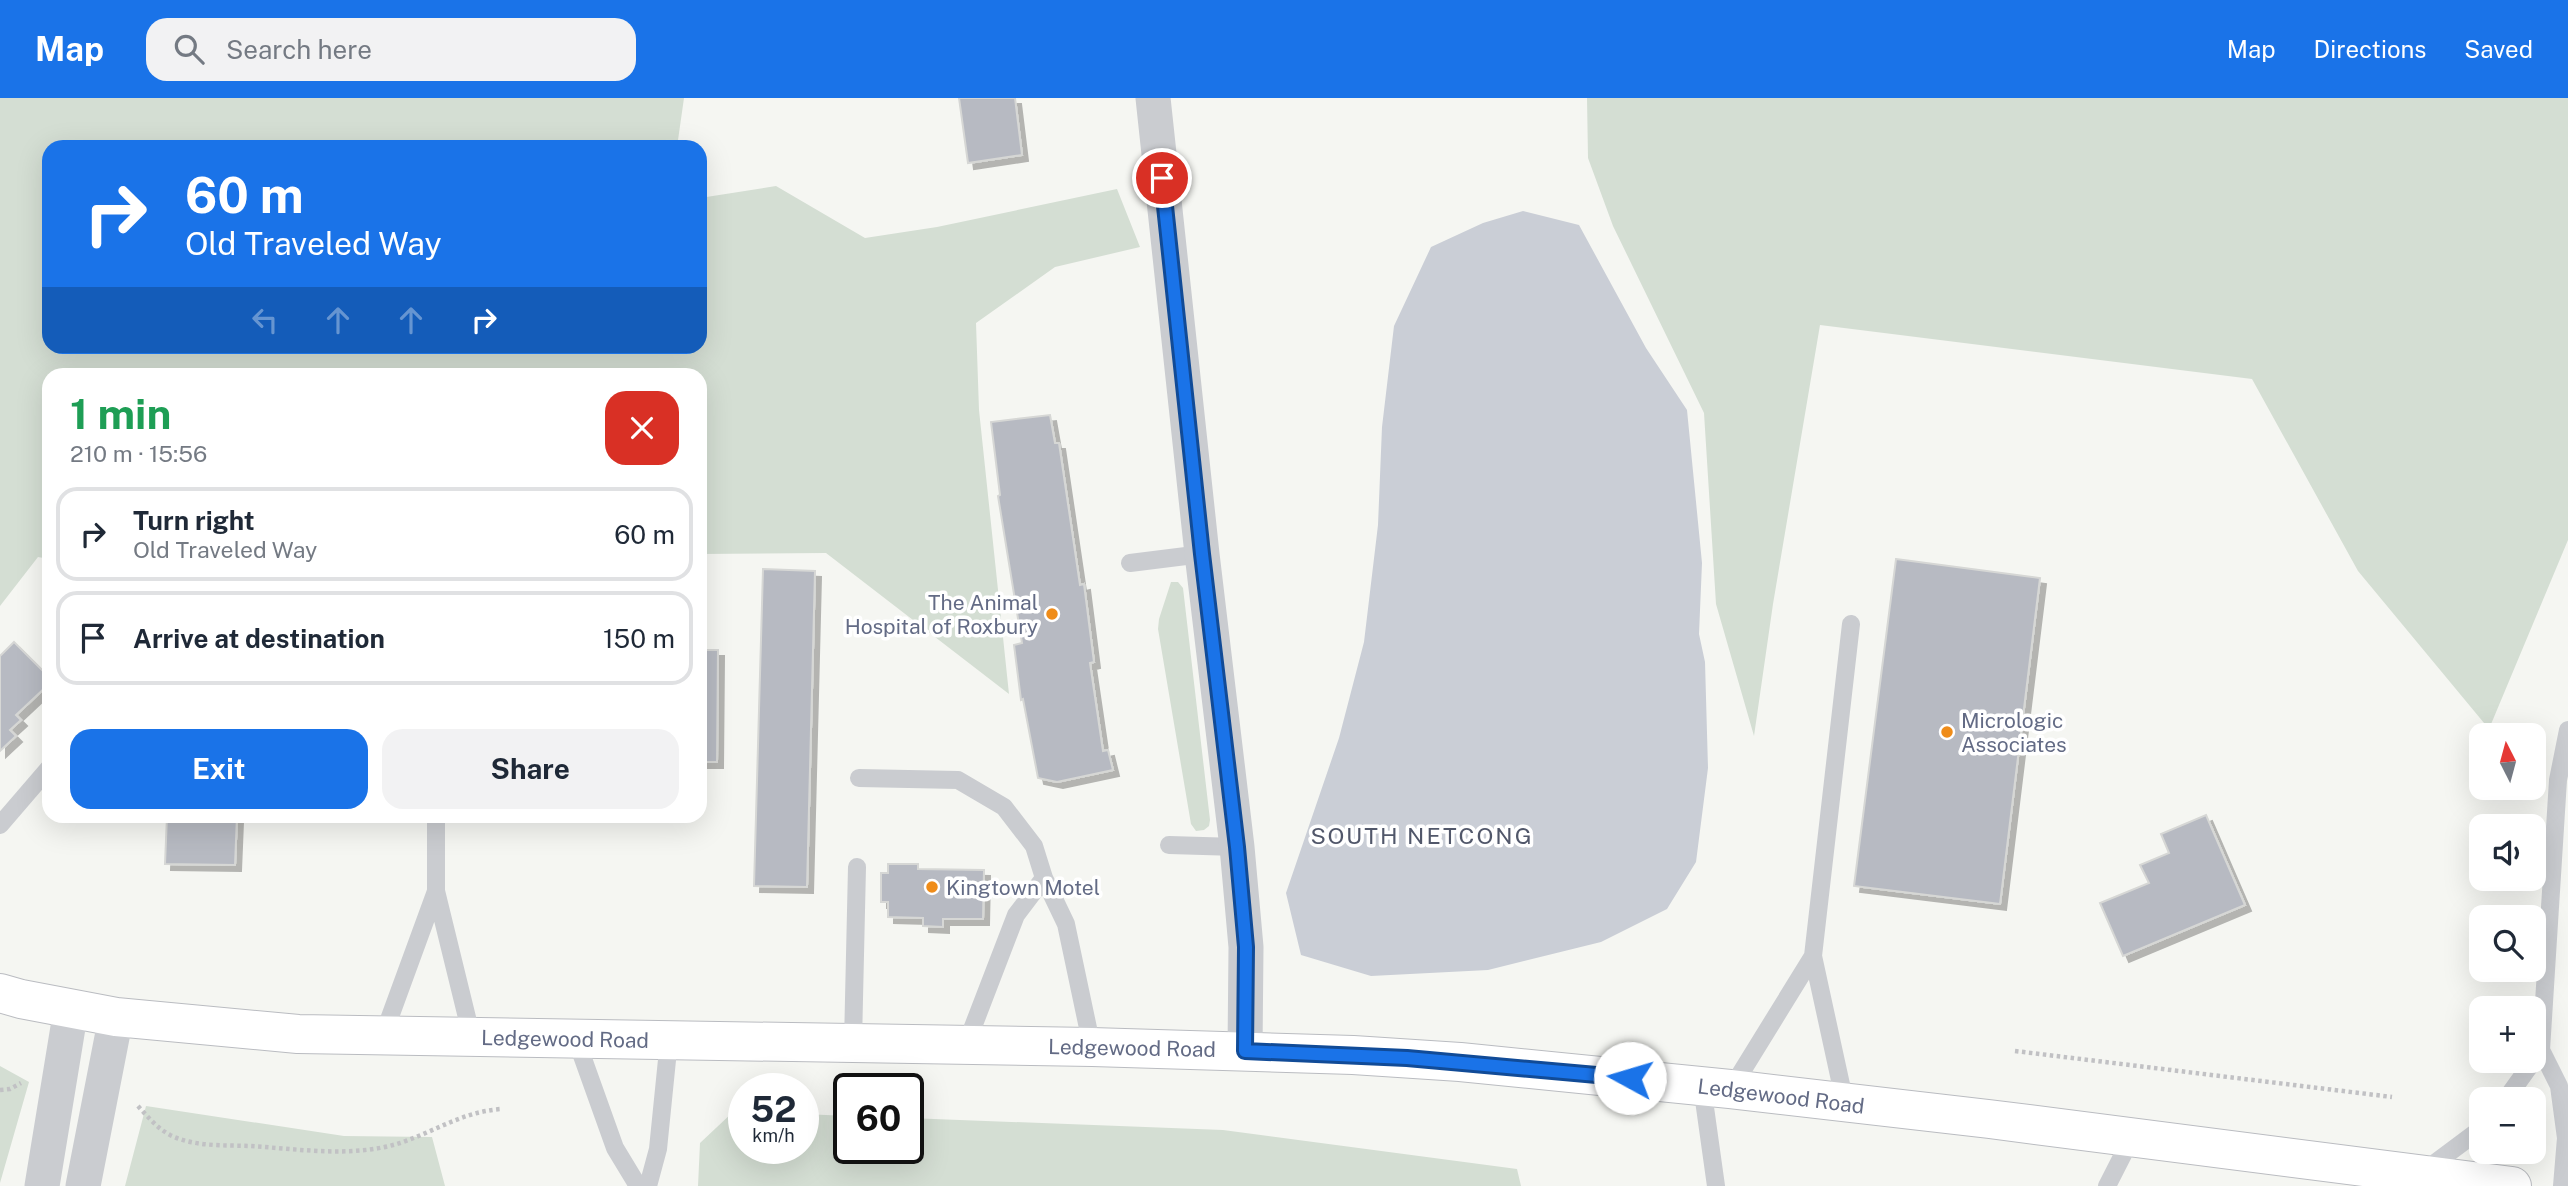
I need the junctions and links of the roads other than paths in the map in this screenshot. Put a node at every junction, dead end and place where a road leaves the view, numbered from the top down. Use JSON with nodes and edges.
{"nodes":[{"id":1,"x":1153,"y":98,"type":"edge"},
{"id":2,"x":1202,"y":554,"type":"junction"},
{"id":3,"x":1130,"y":562,"type":"dead end"},
{"id":4,"x":1850,"y":624,"type":"dead end"},
{"id":5,"x":2568,"y":730,"type":"edge"},
{"id":6,"x":42,"y":776,"type":"edge"},
{"id":7,"x":859,"y":778,"type":"dead end"},
{"id":8,"x":436,"y":823,"type":"edge"},
{"id":9,"x":0,"y":825,"type":"edge"},
{"id":10,"x":1169,"y":845,"type":"dead end"},
{"id":11,"x":1237,"y":847,"type":"junction"},
{"id":12,"x":857,"y":867,"type":"dead end"},
{"id":13,"x":1044,"y":878,"type":"junction"},
{"id":14,"x":436,"y":891,"type":"junction"},
{"id":15,"x":1813,"y":956,"type":"junction"},
{"id":16,"x":0,"y":993,"type":"edge"},
{"id":17,"x":2541,"y":996,"type":"edge"},
{"id":18,"x":71,"y":1009,"type":"junction"},
{"id":19,"x":116,"y":1017,"type":"junction"},
{"id":20,"x":383,"y":1036,"type":"junction"},
{"id":21,"x":472,"y":1038,"type":"junction"},
{"id":22,"x":576,"y":1039,"type":"junction"},
{"id":23,"x":670,"y":1040,"type":"junction"},
{"id":24,"x":853,"y":1043,"type":"junction"},
{"id":25,"x":966,"y":1045,"type":"junction"},
{"id":26,"x":1092,"y":1047,"type":"junction"},
{"id":27,"x":1245,"y":1051,"type":"junction"},
{"id":28,"x":2546,"y":1070,"type":"edge"},
{"id":29,"x":1716,"y":1088,"type":"junction"},
{"id":30,"x":1845,"y":1103,"type":"junction"},
{"id":31,"x":2132,"y":1137,"type":"junction"},
{"id":32,"x":2469,"y":1138,"type":"edge"},
{"id":33,"x":2421,"y":1174,"type":"junction"},
{"id":34,"x":42,"y":1186,"type":"edge"},
{"id":35,"x":83,"y":1186,"type":"edge"},
{"id":36,"x":638,"y":1186,"type":"edge"},
{"id":37,"x":648,"y":1186,"type":"edge"},
{"id":38,"x":1716,"y":1186,"type":"edge"},
{"id":39,"x":2107,"y":1186,"type":"edge"},
{"id":40,"x":2512,"y":1186,"type":"edge"},
{"id":41,"x":2562,"y":1186,"type":"edge"}],
"edges":[{"from":1,"to":2,"type":"street"},
{"from":2,"to":3,"type":"lane"},
{"from":2,"to":11,"type":"street"},
{"from":4,"to":15,"type":"lane"},
{"from":5,"to":17,"type":"lane"},
{"from":6,"to":9,"type":"lane"},
{"from":7,"to":13,"type":"lane"},
{"from":8,"to":14,"type":"lane"},
{"from":10,"to":11,"type":"lane"},
{"from":11,"to":27,"type":"street"},
{"from":12,"to":24,"type":"lane"},
{"from":13,"to":25,"type":"lane"},
{"from":13,"to":26,"type":"lane"},
{"from":14,"to":20,"type":"lane"},
{"from":14,"to":21,"type":"lane"},
{"from":15,"to":29,"type":"lane"},
{"from":15,"to":30,"type":"lane"},
{"from":16,"to":18,"type":"main road","name":"Ledgewood Road"},
{"from":18,"to":19,"type":"main road","name":"Ledgewood Road"},
{"from":18,"to":34,"type":"street"},
{"from":19,"to":20,"type":"main road","name":"Ledgewood Road"},
{"from":19,"to":35,"type":"street"},
{"from":20,"to":21,"type":"main road","name":"Ledgewood Road"},
{"from":21,"to":22,"type":"main road","name":"Ledgewood Road"},
{"from":22,"to":23,"type":"main road","name":"Ledgewood Road"},
{"from":22,"to":36,"type":"lane"},
{"from":23,"to":24,"type":"main road","name":"Ledgewood Road"},
{"from":23,"to":37,"type":"lane"},
{"from":24,"to":25,"type":"main road","name":"Ledgewood Road"},
{"from":25,"to":26,"type":"main road","name":"Ledgewood Road"},
{"from":26,"to":27,"type":"main road","name":"Ledgewood Road"},
{"from":27,"to":29,"type":"main road","name":"Ledgewood Road"},
{"from":28,"to":41,"type":"lane"},
{"from":29,"to":30,"type":"main road","name":"Ledgewood Road"},
{"from":29,"to":38,"type":"lane"},
{"from":30,"to":31,"type":"main road","name":"Ledgewood Road"},
{"from":31,"to":33,"type":"main road","name":"Ledgewood Road"},
{"from":31,"to":39,"type":"lane"},
{"from":32,"to":33,"type":"lane"},
{"from":33,"to":40,"type":"main road","name":"Ledgewood Road"}]}
